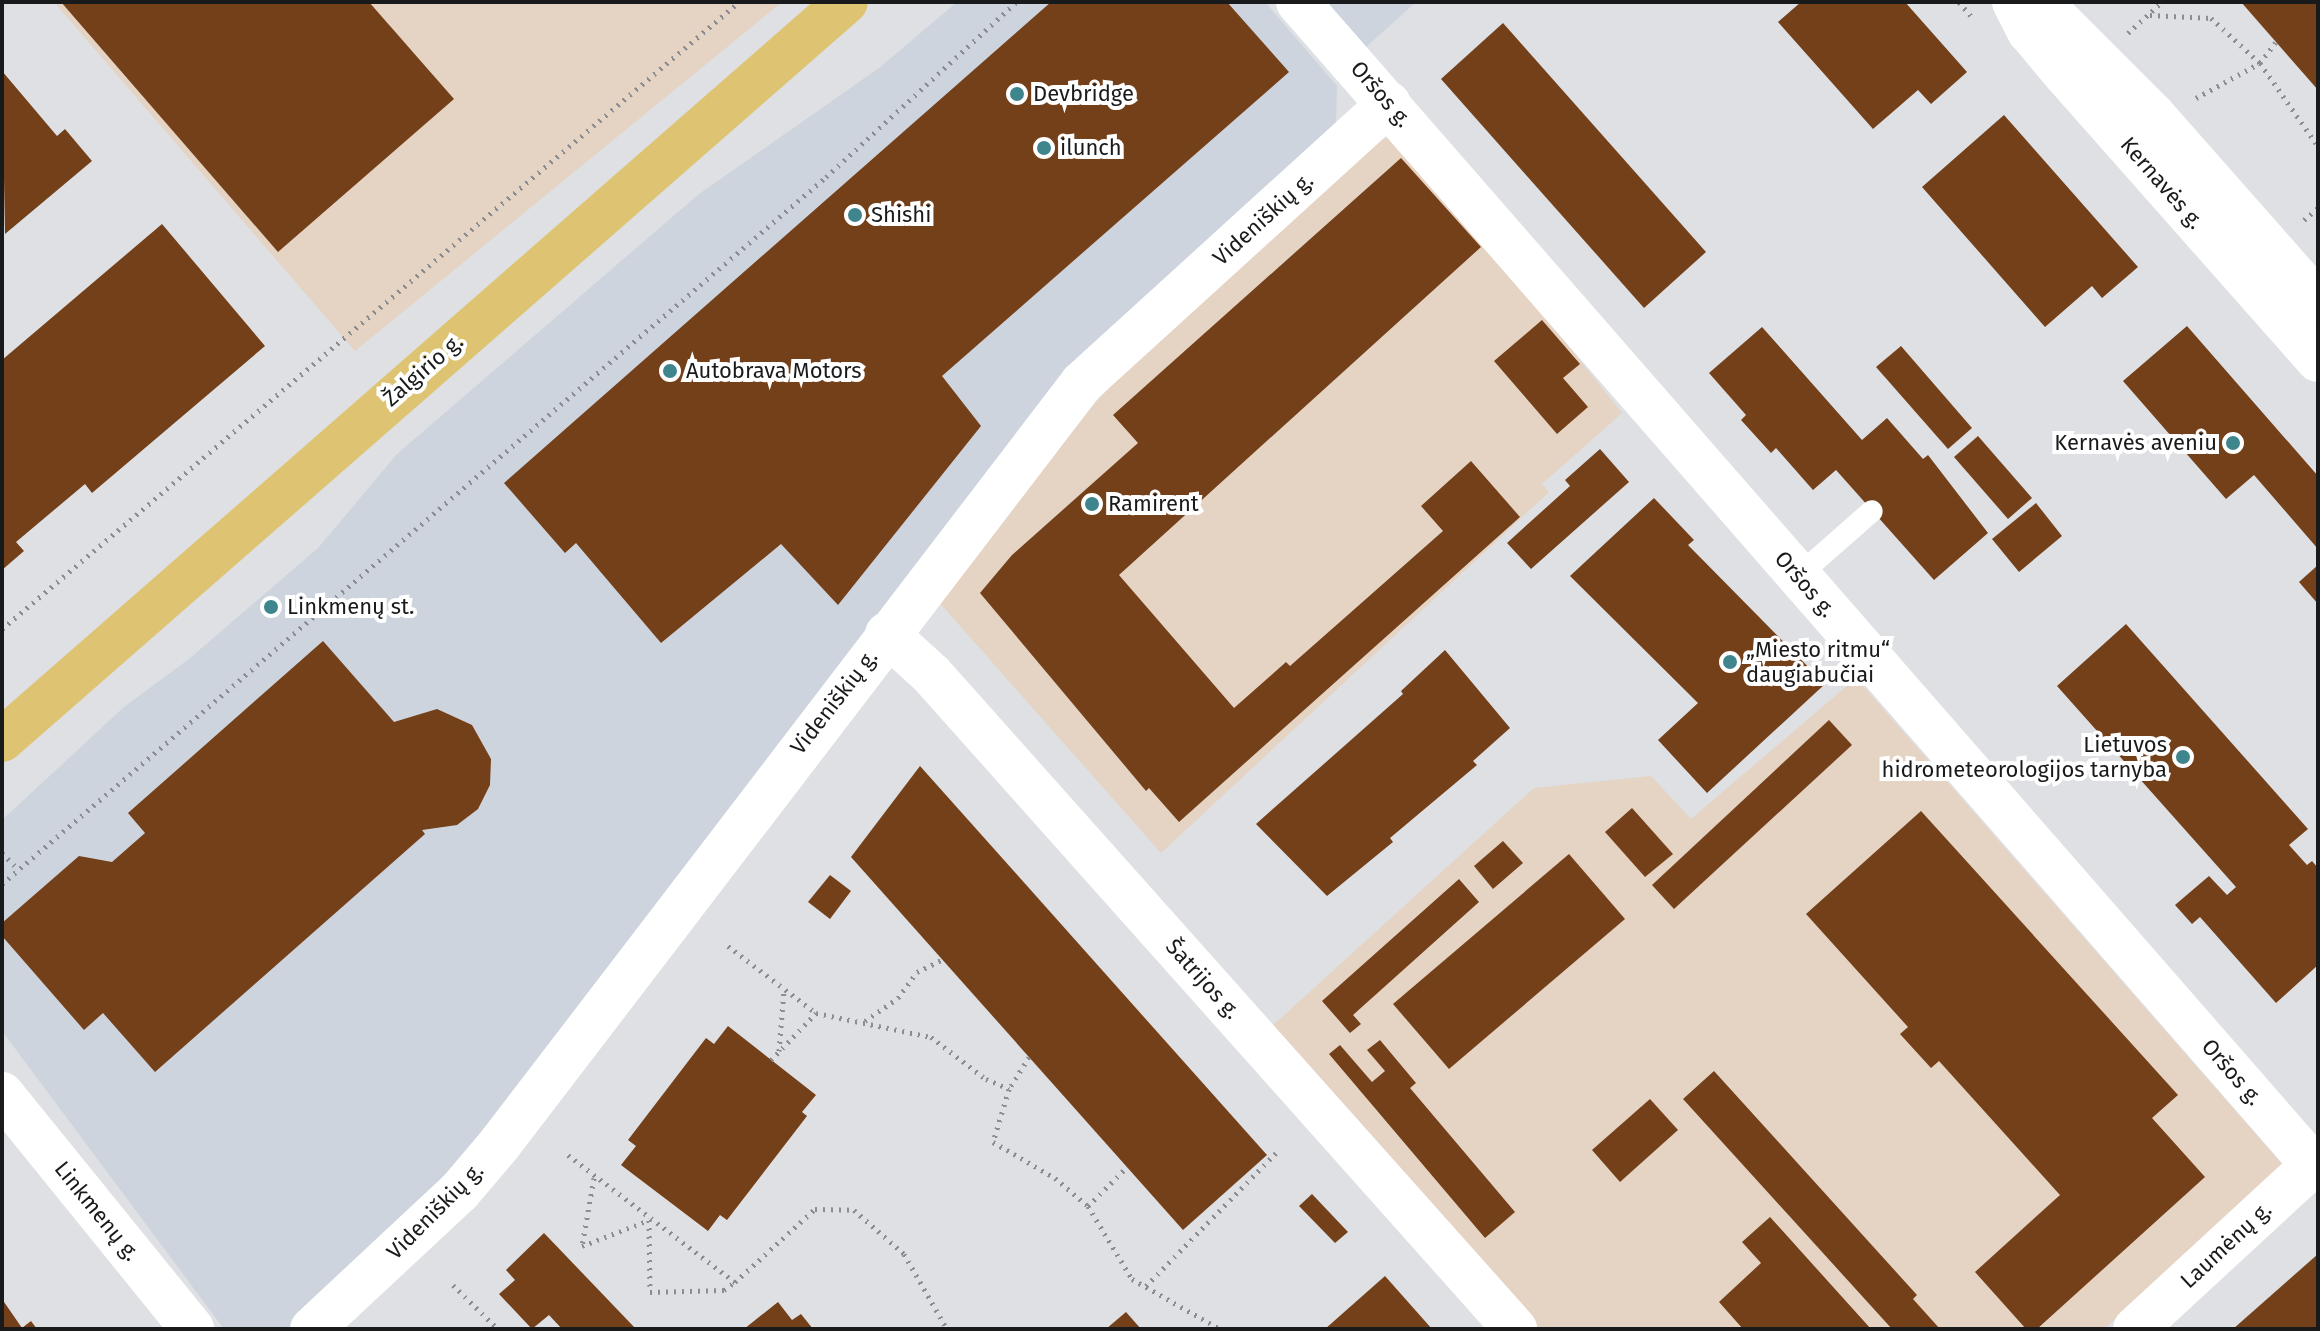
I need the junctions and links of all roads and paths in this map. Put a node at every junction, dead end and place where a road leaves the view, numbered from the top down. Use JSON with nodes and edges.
{"nodes":[{"id":1,"x":739,"y":2,"type":"edge"},
{"id":2,"x":846,"y":2,"type":"edge"},
{"id":3,"x":1016,"y":2,"type":"edge"},
{"id":4,"x":1298,"y":2,"type":"edge"},
{"id":5,"x":2014,"y":2,"type":"edge"},
{"id":6,"x":2040,"y":2,"type":"edge"},
{"id":7,"x":2162,"y":2,"type":"edge"},
{"id":8,"x":2150,"y":15,"type":"junction"},
{"id":9,"x":2127,"y":34,"type":"dead end"},
{"id":10,"x":2276,"y":42,"type":"dead end"},
{"id":11,"x":2260,"y":63,"type":"junction"},
{"id":12,"x":2188,"y":103,"type":"dead end"},
{"id":13,"x":1389,"y":104,"type":"junction"},
{"id":14,"x":2318,"y":146,"type":"edge"},
{"id":15,"x":2318,"y":208,"type":"edge"},
{"id":16,"x":2297,"y":226,"type":"dead end"},
{"id":17,"x":2318,"y":302,"type":"edge"},
{"id":18,"x":2318,"y":360,"type":"edge"},
{"id":19,"x":1872,"y":511,"type":"dead end"},
{"id":20,"x":1798,"y":576,"type":"junction"},
{"id":21,"x":2,"y":629,"type":"edge"},
{"id":22,"x":887,"y":634,"type":"junction"},
{"id":23,"x":2,"y":740,"type":"edge"},
{"id":24,"x":2,"y":853,"type":"edge"},
{"id":25,"x":17,"y":868,"type":"junction"},
{"id":26,"x":2,"y":884,"type":"edge"},
{"id":27,"x":728,"y":946,"type":"dead end"},
{"id":28,"x":944,"y":959,"type":"dead end"},
{"id":29,"x":785,"y":989,"type":"junction"},
{"id":30,"x":816,"y":1013,"type":"junction"},
{"id":31,"x":864,"y":1021,"type":"junction"},
{"id":32,"x":779,"y":1051,"type":"junction"},
{"id":33,"x":1029,"y":1057,"type":"dead end"},
{"id":34,"x":771,"y":1060,"type":"dead end"},
{"id":35,"x":1009,"y":1089,"type":"junction"},
{"id":36,"x":2,"y":1094,"type":"edge"},
{"id":37,"x":1276,"y":1153,"type":"dead end"},
{"id":38,"x":568,"y":1155,"type":"dead end"},
{"id":39,"x":2315,"y":1163,"type":"edge"},
{"id":40,"x":1127,"y":1167,"type":"dead end"},
{"id":41,"x":594,"y":1178,"type":"junction"},
{"id":42,"x":1088,"y":1206,"type":"junction"},
{"id":43,"x":649,"y":1220,"type":"junction"},
{"id":44,"x":735,"y":1282,"type":"junction"},
{"id":45,"x":453,"y":1285,"type":"dead end"},
{"id":46,"x":1146,"y":1286,"type":"junction"},
{"id":47,"x":1218,"y":1328,"type":"edge"},
{"id":48,"x":192,"y":1329,"type":"edge"},
{"id":49,"x":312,"y":1329,"type":"edge"},
{"id":50,"x":498,"y":1329,"type":"edge"},
{"id":51,"x":947,"y":1329,"type":"edge"},
{"id":52,"x":1515,"y":1329,"type":"edge"},
{"id":53,"x":2135,"y":1329,"type":"edge"}],
"edges":[{"from":1,"to":21,"type":"path"},
{"from":2,"to":23,"type":"main road","name":"Žalgirio g."},
{"from":3,"to":25,"type":"path"},
{"from":4,"to":13,"type":"street","name":"Oršos g."},
{"from":5,"to":18,"type":"street","name":"Kernavės g."},
{"from":6,"to":17,"type":"street","name":"Kernavės g."},
{"from":7,"to":8,"type":"path"},
{"from":8,"to":9,"type":"path"},
{"from":8,"to":11,"type":"path"},
{"from":10,"to":11,"type":"path"},
{"from":11,"to":12,"type":"path"},
{"from":11,"to":14,"type":"path"},
{"from":13,"to":20,"type":"street","name":"Oršos g."},
{"from":13,"to":22,"type":"street","name":"Videniškių g."},
{"from":15,"to":16,"type":"path"},
{"from":19,"to":20,"type":"lane"},
{"from":20,"to":39,"type":"street","name":"Oršos g."},
{"from":22,"to":49,"type":"street","name":"Videniškių g."},
{"from":22,"to":52,"type":"street","name":"Šatrijos g."},
{"from":24,"to":25,"type":"path"},
{"from":25,"to":26,"type":"path"},
{"from":27,"to":29,"type":"path"},
{"from":28,"to":31,"type":"path"},
{"from":29,"to":30,"type":"path"},
{"from":29,"to":32,"type":"path"},
{"from":30,"to":31,"type":"path"},
{"from":30,"to":32,"type":"path"},
{"from":31,"to":35,"type":"path"},
{"from":32,"to":34,"type":"path"},
{"from":33,"to":35,"type":"path"},
{"from":35,"to":42,"type":"path"},
{"from":36,"to":48,"type":"street","name":"Linkmenų g."},
{"from":37,"to":46,"type":"path"},
{"from":38,"to":41,"type":"path"},
{"from":39,"to":53,"type":"street","name":"Laumėnų g."},
{"from":40,"to":42,"type":"path"},
{"from":41,"to":43,"type":"path"},
{"from":41,"to":43,"type":"path"},
{"from":42,"to":46,"type":"path"},
{"from":43,"to":44,"type":"path"},
{"from":43,"to":44,"type":"path"},
{"from":44,"to":51,"type":"path"},
{"from":45,"to":50,"type":"path"},
{"from":46,"to":47,"type":"path"}]}
